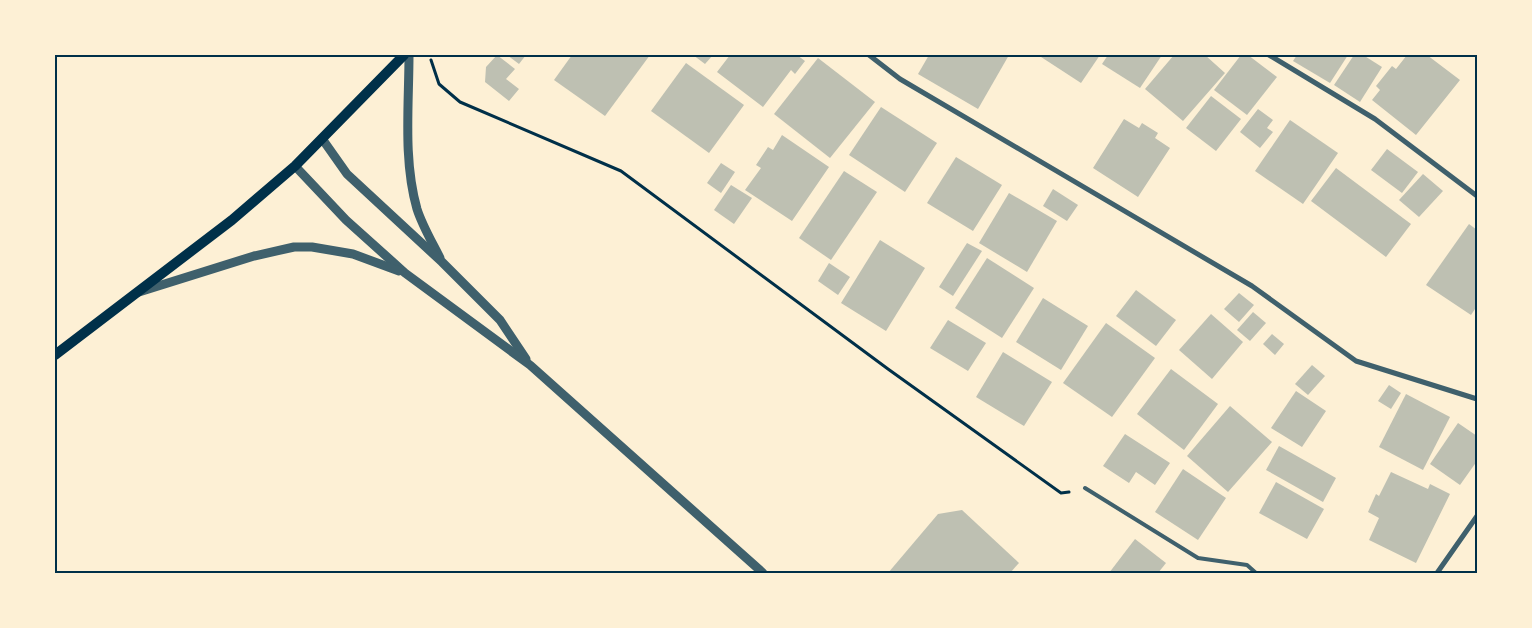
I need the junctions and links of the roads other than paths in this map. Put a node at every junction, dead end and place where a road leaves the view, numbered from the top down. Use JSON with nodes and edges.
{"nodes":[{"id":1,"x":404,"y":55,"type":"edge"},
{"id":2,"x":409,"y":55,"type":"edge"},
{"id":3,"x":869,"y":55,"type":"edge"},
{"id":4,"x":1269,"y":55,"type":"edge"},
{"id":5,"x":323,"y":140,"type":"junction"},
{"id":6,"x":295,"y":166,"type":"junction"},
{"id":7,"x":1477,"y":196,"type":"edge"},
{"id":8,"x":442,"y":262,"type":"junction"},
{"id":9,"x":405,"y":273,"type":"junction"},
{"id":10,"x":132,"y":295,"type":"junction"},
{"id":11,"x":55,"y":355,"type":"edge"},
{"id":12,"x":530,"y":365,"type":"junction"},
{"id":13,"x":1477,"y":399,"type":"edge"},
{"id":14,"x":1085,"y":488,"type":"road end"},
{"id":15,"x":1477,"y":516,"type":"edge"},
{"id":16,"x":763,"y":573,"type":"edge"},
{"id":17,"x":1256,"y":573,"type":"edge"},
{"id":18,"x":1437,"y":573,"type":"edge"}],
"edges":[{"from":1,"to":5,"type":"main road"},
{"from":2,"to":8,"type":"street"},
{"from":3,"to":13,"type":"street"},
{"from":4,"to":7,"type":"street"},
{"from":5,"to":6,"type":"main road"},
{"from":5,"to":8,"type":"street"},
{"from":6,"to":9,"type":"street"},
{"from":6,"to":10,"type":"main road"},
{"from":8,"to":12,"type":"street"},
{"from":9,"to":10,"type":"street"},
{"from":9,"to":12,"type":"street"},
{"from":10,"to":11,"type":"main road"},
{"from":12,"to":16,"type":"street"},
{"from":14,"to":17,"type":"lane"},
{"from":15,"to":18,"type":"street"}]}
